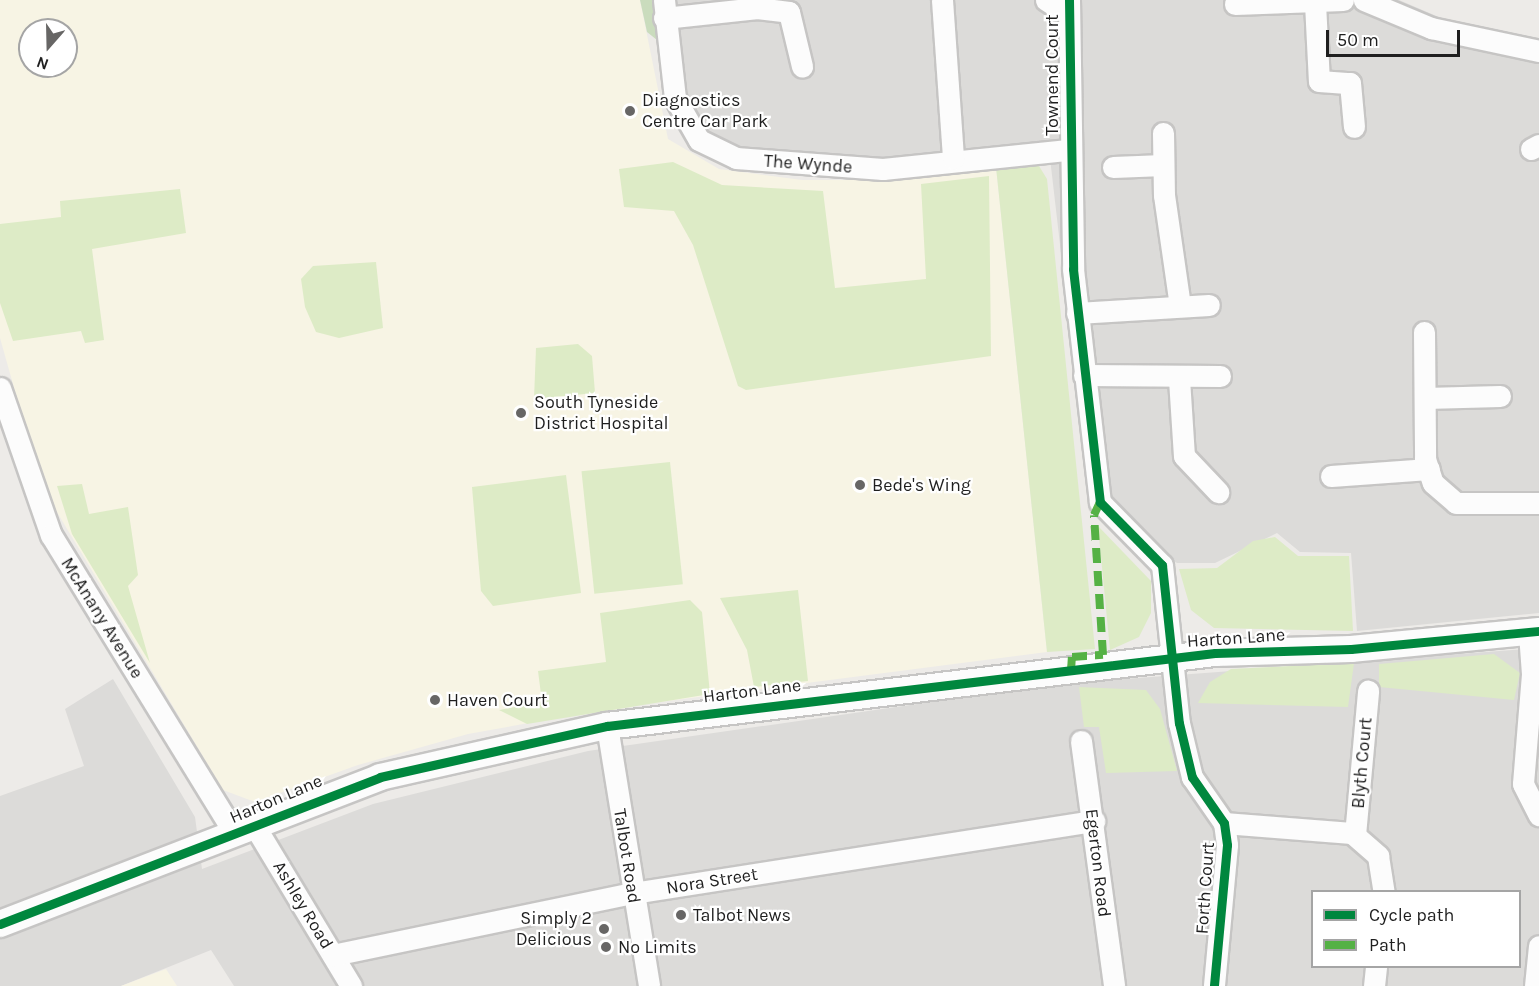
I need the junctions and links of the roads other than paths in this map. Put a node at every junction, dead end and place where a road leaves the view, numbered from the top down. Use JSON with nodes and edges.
{"nodes":[{"id":1,"x":942,"y":0,"type":"edge"},
{"id":2,"x":1046,"y":0,"type":"edge"},
{"id":3,"x":1343,"y":0,"type":"edge"},
{"id":4,"x":1364,"y":0,"type":"edge"},
{"id":5,"x":1287,"y":2,"type":"edge"},
{"id":6,"x":1315,"y":3,"type":"junction"},
{"id":7,"x":757,"y":4,"type":"edge"},
{"id":8,"x":1235,"y":4,"type":"dead end"},
{"id":9,"x":1069,"y":7,"type":"edge"},
{"id":10,"x":664,"y":9,"type":"edge"},
{"id":11,"x":1539,"y":51,"type":"edge"},
{"id":12,"x":802,"y":66,"type":"dead end"},
{"id":13,"x":1354,"y":127,"type":"dead end"},
{"id":14,"x":1163,"y":133,"type":"dead end"},
{"id":15,"x":1068,"y":150,"type":"junction"},
{"id":16,"x":953,"y":159,"type":"junction"},
{"id":17,"x":1163,"y":165,"type":"junction"},
{"id":18,"x":1113,"y":167,"type":"dead end"},
{"id":19,"x":1209,"y":305,"type":"dead end"},
{"id":20,"x":1180,"y":306,"type":"junction"},
{"id":21,"x":1077,"y":313,"type":"junction"},
{"id":22,"x":1424,"y":332,"type":"dead end"},
{"id":23,"x":1084,"y":375,"type":"junction"},
{"id":24,"x":1220,"y":376,"type":"dead end"},
{"id":25,"x":1179,"y":379,"type":"junction"},
{"id":26,"x":0,"y":388,"type":"edge"},
{"id":27,"x":1500,"y":396,"type":"dead end"},
{"id":28,"x":1425,"y":398,"type":"junction"},
{"id":29,"x":1429,"y":469,"type":"junction"},
{"id":30,"x":1331,"y":476,"type":"dead end"},
{"id":31,"x":1218,"y":492,"type":"dead end"},
{"id":32,"x":1539,"y":503,"type":"edge"},
{"id":33,"x":1534,"y":632,"type":"edge"},
{"id":34,"x":1174,"y":660,"type":"junction"},
{"id":35,"x":1368,"y":691,"type":"dead end"},
{"id":36,"x":607,"y":726,"type":"junction"},
{"id":37,"x":1081,"y":741,"type":"dead end"},
{"id":38,"x":1539,"y":815,"type":"edge"},
{"id":39,"x":1094,"y":821,"type":"junction"},
{"id":40,"x":1224,"y":823,"type":"junction"},
{"id":41,"x":245,"y":829,"type":"junction"},
{"id":42,"x":1355,"y":835,"type":"junction"},
{"id":43,"x":1384,"y":890,"type":"edge"},
{"id":44,"x":633,"y":893,"type":"junction"},
{"id":45,"x":0,"y":924,"type":"edge"},
{"id":46,"x":1539,"y":946,"type":"edge"},
{"id":47,"x":333,"y":955,"type":"junction"},
{"id":48,"x":1376,"y":968,"type":"edge"},
{"id":49,"x":351,"y":986,"type":"edge"},
{"id":50,"x":649,"y":986,"type":"edge"},
{"id":51,"x":1114,"y":986,"type":"edge"},
{"id":52,"x":1214,"y":986,"type":"edge"},
{"id":53,"x":1374,"y":986,"type":"edge"},
{"id":54,"x":1535,"y":986,"type":"edge"}],
"edges":[{"from":1,"to":16,"type":"street"},
{"from":2,"to":9,"type":"street"},
{"from":3,"to":6,"type":"street"},
{"from":4,"to":11,"type":"street"},
{"from":5,"to":6,"type":"street"},
{"from":5,"to":8,"type":"street"},
{"from":6,"to":13,"type":"street"},
{"from":7,"to":10,"type":"street"},
{"from":7,"to":12,"type":"street"},
{"from":9,"to":15,"type":"street","name":"Townend Court"},
{"from":10,"to":16,"type":"street","name":"The Wynde"},
{"from":14,"to":17,"type":"street"},
{"from":15,"to":16,"type":"street","name":"The Wynde"},
{"from":15,"to":21,"type":"street","name":"Townend Court"},
{"from":17,"to":18,"type":"street"},
{"from":17,"to":20,"type":"street"},
{"from":19,"to":20,"type":"street"},
{"from":20,"to":21,"type":"street"},
{"from":21,"to":23,"type":"street","name":"Townend Court"},
{"from":22,"to":28,"type":"street"},
{"from":23,"to":25,"type":"street"},
{"from":23,"to":34,"type":"street","name":"Forth Court"},
{"from":24,"to":25,"type":"street"},
{"from":25,"to":31,"type":"street"},
{"from":26,"to":41,"type":"street","name":"McAnany Avenue"},
{"from":27,"to":28,"type":"street"},
{"from":28,"to":29,"type":"street"},
{"from":29,"to":30,"type":"street"},
{"from":29,"to":32,"type":"street"},
{"from":33,"to":34,"type":"street","name":"Harton Lane"},
{"from":33,"to":38,"type":"street"},
{"from":34,"to":36,"type":"street","name":"Harton Lane"},
{"from":34,"to":40,"type":"street","name":"Forth Court"},
{"from":35,"to":42,"type":"street","name":"Blyth Court"},
{"from":36,"to":41,"type":"street","name":"Harton Lane"},
{"from":36,"to":44,"type":"street","name":"Talbot Road"},
{"from":37,"to":39,"type":"street","name":"Egerton Road"},
{"from":39,"to":44,"type":"street","name":"Nora Street"},
{"from":39,"to":51,"type":"street","name":"Egerton Road"},
{"from":40,"to":42,"type":"street","name":"Blyth Court"},
{"from":40,"to":52,"type":"street","name":"Forth Court"},
{"from":41,"to":45,"type":"street","name":"Harton Lane"},
{"from":41,"to":47,"type":"street","name":"Ashley Road"},
{"from":42,"to":43,"type":"street","name":"Blyth Court"},
{"from":44,"to":47,"type":"street","name":"Nora Street"},
{"from":44,"to":50,"type":"street","name":"Talbot Road"},
{"from":46,"to":54,"type":"street"},
{"from":47,"to":49,"type":"street","name":"Ashley Road"},
{"from":48,"to":53,"type":"street"}]}
